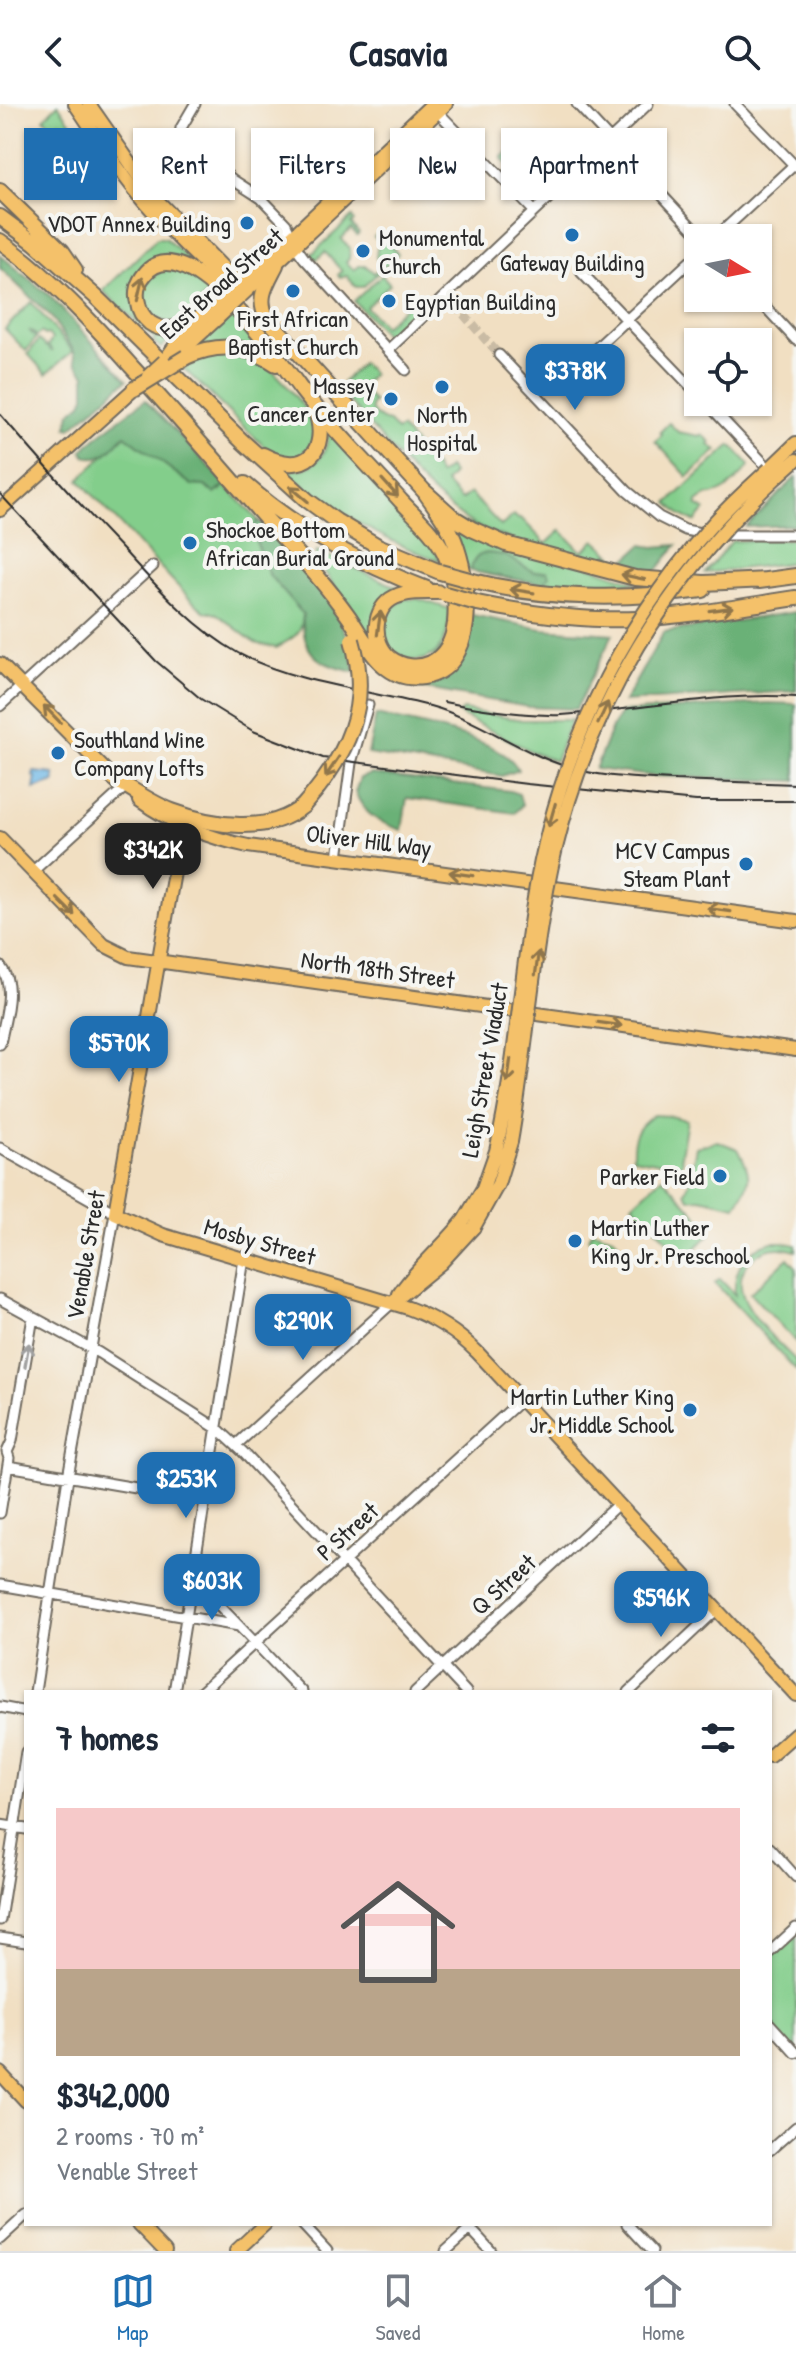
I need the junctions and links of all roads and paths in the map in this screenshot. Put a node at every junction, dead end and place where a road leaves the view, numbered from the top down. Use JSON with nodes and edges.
{"nodes":[{"id":1,"x":75,"y":104,"type":"edge"},
{"id":2,"x":89,"y":104,"type":"edge"},
{"id":3,"x":195,"y":104,"type":"edge"},
{"id":4,"x":577,"y":104,"type":"edge"},
{"id":5,"x":648,"y":104,"type":"edge"},
{"id":6,"x":735,"y":104,"type":"edge"},
{"id":7,"x":436,"y":106,"type":"edge"},
{"id":8,"x":600,"y":128,"type":"edge"},
{"id":9,"x":623,"y":128,"type":"edge"},
{"id":10,"x":795,"y":166,"type":"edge"},
{"id":11,"x":0,"y":191,"type":"edge"},
{"id":12,"x":546,"y":200,"type":"edge"},
{"id":13,"x":667,"y":200,"type":"edge"},
{"id":14,"x":534,"y":211,"type":"junction"},
{"id":15,"x":0,"y":217,"type":"edge"},
{"id":16,"x":689,"y":224,"type":"edge"},
{"id":17,"x":731,"y":224,"type":"edge"},
{"id":18,"x":0,"y":241,"type":"edge"},
{"id":19,"x":294,"y":242,"type":"junction"},
{"id":20,"x":276,"y":265,"type":"junction"},
{"id":21,"x":684,"y":267,"type":"edge"},
{"id":22,"x":581,"y":272,"type":"dead end"},
{"id":23,"x":239,"y":293,"type":"junction"},
{"id":24,"x":95,"y":296,"type":"junction"},
{"id":25,"x":770,"y":312,"type":"edge"},
{"id":26,"x":215,"y":313,"type":"junction"},
{"id":27,"x":628,"y":319,"type":"junction"},
{"id":28,"x":796,"y":340,"type":"edge"},
{"id":29,"x":182,"y":350,"type":"junction"},
{"id":30,"x":388,"y":350,"type":"junction"},
{"id":31,"x":591,"y":353,"type":"dead end"},
{"id":32,"x":499,"y":355,"type":"tunnel mouth"},
{"id":33,"x":406,"y":370,"type":"dead end"},
{"id":34,"x":289,"y":372,"type":"junction"},
{"id":35,"x":684,"y":379,"type":"edge"},
{"id":36,"x":132,"y":390,"type":"junction"},
{"id":37,"x":315,"y":407,"type":"junction"},
{"id":38,"x":719,"y":416,"type":"edge"},
{"id":39,"x":185,"y":424,"type":"junction"},
{"id":40,"x":242,"y":441,"type":"junction"},
{"id":41,"x":796,"y":443,"type":"edge"},
{"id":42,"x":796,"y":460,"type":"edge"},
{"id":43,"x":773,"y":473,"type":"junction"},
{"id":44,"x":424,"y":491,"type":"junction"},
{"id":45,"x":0,"y":510,"type":"edge"},
{"id":46,"x":796,"y":535,"type":"edge"},
{"id":47,"x":153,"y":566,"type":"dead end"},
{"id":48,"x":796,"y":576,"type":"edge"},
{"id":49,"x":767,"y":580,"type":"junction"},
{"id":50,"x":322,"y":583,"type":"junction"},
{"id":51,"x":441,"y":593,"type":"junction"},
{"id":52,"x":796,"y":598,"type":"edge"},
{"id":53,"x":0,"y":664,"type":"edge"},
{"id":54,"x":23,"y":685,"type":"junction"},
{"id":55,"x":368,"y":705,"type":"dead end"},
{"id":56,"x":0,"y":706,"type":"edge"},
{"id":57,"x":112,"y":777,"type":"junction"},
{"id":58,"x":123,"y":789,"type":"junction"},
{"id":59,"x":182,"y":826,"type":"junction"},
{"id":60,"x":0,"y":838,"type":"edge"},
{"id":61,"x":338,"y":858,"type":"junction"},
{"id":62,"x":32,"y":872,"type":"junction"},
{"id":63,"x":796,"y":921,"type":"edge"},
{"id":64,"x":159,"y":961,"type":"junction"},
{"id":65,"x":0,"y":966,"type":"edge"},
{"id":66,"x":0,"y":1044,"type":"edge"},
{"id":67,"x":796,"y":1050,"type":"edge"},
{"id":68,"x":0,"y":1148,"type":"edge"},
{"id":69,"x":115,"y":1213,"type":"junction"},
{"id":70,"x":244,"y":1259,"type":"junction"},
{"id":71,"x":0,"y":1299,"type":"edge"},
{"id":72,"x":392,"y":1303,"type":"junction"},
{"id":73,"x":33,"y":1317,"type":"junction"},
{"id":74,"x":90,"y":1348,"type":"junction"},
{"id":75,"x":521,"y":1400,"type":"junction"},
{"id":76,"x":218,"y":1429,"type":"junction"},
{"id":77,"x":236,"y":1445,"type":"junction"},
{"id":78,"x":4,"y":1450,"type":"edge"},
{"id":79,"x":8,"y":1466,"type":"junction"},
{"id":80,"x":68,"y":1477,"type":"junction"},
{"id":81,"x":206,"y":1500,"type":"junction"},
{"id":82,"x":618,"y":1504,"type":"junction"},
{"id":83,"x":0,"y":1513,"type":"edge"},
{"id":84,"x":345,"y":1561,"type":"junction"},
{"id":85,"x":193,"y":1578,"type":"junction"},
{"id":86,"x":0,"y":1585,"type":"edge"},
{"id":87,"x":51,"y":1594,"type":"junction"},
{"id":88,"x":716,"y":1610,"type":"junction"},
{"id":89,"x":186,"y":1618,"type":"junction"},
{"id":90,"x":239,"y":1626,"type":"junction"},
{"id":91,"x":255,"y":1641,"type":"junction"},
{"id":92,"x":443,"y":1667,"type":"junction"},
{"id":93,"x":35,"y":1690,"type":"edge"},
{"id":94,"x":174,"y":1690,"type":"edge"},
{"id":95,"x":203,"y":1690,"type":"edge"},
{"id":96,"x":300,"y":1690,"type":"edge"},
{"id":97,"x":417,"y":1690,"type":"edge"},
{"id":98,"x":464,"y":1690,"type":"edge"},
{"id":99,"x":631,"y":1690,"type":"edge"},
{"id":100,"x":796,"y":1695,"type":"edge"},
{"id":101,"x":0,"y":1707,"type":"edge"},
{"id":102,"x":24,"y":1712,"type":"edge"},
{"id":103,"x":796,"y":1733,"type":"edge"},
{"id":104,"x":772,"y":1754,"type":"edge"},
{"id":105,"x":24,"y":1764,"type":"edge"},
{"id":106,"x":0,"y":1825,"type":"edge"},
{"id":107,"x":14,"y":1827,"type":"junction"},
{"id":108,"x":24,"y":1829,"type":"edge"},
{"id":109,"x":772,"y":1850,"type":"edge"},
{"id":110,"x":796,"y":1877,"type":"edge"},
{"id":111,"x":0,"y":1920,"type":"edge"},
{"id":112,"x":796,"y":1928,"type":"edge"},
{"id":113,"x":0,"y":1938,"type":"edge"},
{"id":114,"x":24,"y":1942,"type":"edge"},
{"id":115,"x":772,"y":1950,"type":"edge"},
{"id":116,"x":772,"y":2026,"type":"edge"},
{"id":117,"x":796,"y":2053,"type":"edge"},
{"id":118,"x":0,"y":2073,"type":"edge"},
{"id":119,"x":24,"y":2099,"type":"edge"},
{"id":120,"x":796,"y":2127,"type":"edge"},
{"id":121,"x":772,"y":2148,"type":"edge"},
{"id":122,"x":24,"y":2217,"type":"edge"},
{"id":123,"x":141,"y":2226,"type":"edge"},
{"id":124,"x":263,"y":2226,"type":"edge"},
{"id":125,"x":304,"y":2226,"type":"edge"},
{"id":126,"x":471,"y":2226,"type":"edge"},
{"id":127,"x":629,"y":2226,"type":"edge"},
{"id":128,"x":0,"y":2239,"type":"edge"},
{"id":129,"x":165,"y":2251,"type":"edge"},
{"id":130,"x":236,"y":2251,"type":"edge"},
{"id":131,"x":327,"y":2251,"type":"edge"},
{"id":132,"x":446,"y":2251,"type":"edge"},
{"id":133,"x":491,"y":2251,"type":"edge"},
{"id":134,"x":652,"y":2251,"type":"edge"}],
"edges":[{"from":1,"to":23,"type":"main road"},
{"from":2,"to":23,"type":"main road"},
{"from":3,"to":19,"type":"street"},
{"from":4,"to":8,"type":"street"},
{"from":5,"to":9,"type":"street"},
{"from":6,"to":10,"type":"street"},
{"from":7,"to":14,"type":"street"},
{"from":7,"to":19,"type":"main road","name":"East Broad Street"},
{"from":10,"to":17,"type":"street"},
{"from":11,"to":24,"type":"highway"},
{"from":12,"to":14,"type":"street"},
{"from":13,"to":16,"type":"street"},
{"from":14,"to":30,"type":"street"},
{"from":15,"to":24,"type":"highway"},
{"from":18,"to":39,"type":"highway"},
{"from":19,"to":20,"type":"main road","name":"East Broad Street"},
{"from":19,"to":23,"type":"main road","name":"East Broad Street"},
{"from":19,"to":30,"type":"street"},
{"from":20,"to":23,"type":"main road","name":"East Broad Street"},
{"from":20,"to":44,"type":"highway"},
{"from":21,"to":27,"type":"street"},
{"from":22,"to":27,"type":"street"},
{"from":23,"to":26,"type":"main road","name":"East Broad Street","bridge":true},
{"from":24,"to":40,"type":"highway"},
{"from":25,"to":28,"type":"street"},
{"from":26,"to":29,"type":"main road","name":"East Broad Street"},
{"from":26,"to":34,"type":"highway","one_way":true},
{"from":27,"to":31,"type":"street"},
{"from":27,"to":35,"type":"street"},
{"from":29,"to":34,"type":"highway"},
{"from":29,"to":36,"type":"highway","bridge":true},
{"from":29,"to":36,"type":"main road","name":"East Broad Street","bridge":true},
{"from":30,"to":33,"type":"street"},
{"from":32,"to":46,"type":"street"},
{"from":34,"to":37,"type":"highway"},
{"from":36,"to":45,"type":"main road","name":"East Broad Street"},
{"from":37,"to":40,"type":"highway"},
{"from":37,"to":51,"type":"highway","one_way":true},
{"from":38,"to":43,"type":"street"},
{"from":39,"to":50,"type":"highway"},
{"from":39,"to":51,"type":"highway"},
{"from":49,"to":40,"type":"highway","one_way":true,"bridge":true},
{"from":41,"to":43,"type":"main road"},
{"from":42,"to":43,"type":"main road"},
{"from":43,"to":72,"type":"main road","name":"Leigh Street Viaduct","bridge":true},
{"from":49,"to":44,"type":"highway","one_way":true},
{"from":44,"to":50,"type":"highway"},
{"from":47,"to":54,"type":"street"},
{"from":48,"to":49,"type":"highway"},
{"from":50,"to":57,"type":"highway","one_way":true,"bridge":true},
{"from":51,"to":52,"type":"highway","one_way":true,"bridge":true},
{"from":53,"to":54,"type":"main road","name":"Oliver Hill Way"},
{"from":54,"to":56,"type":"street"},
{"from":57,"to":54,"type":"main road","name":"Oliver Hill Way","one_way":true},
{"from":55,"to":61,"type":"street"},
{"from":57,"to":58,"type":"main road","name":"Oliver Hill Way"},
{"from":58,"to":59,"type":"main road","name":"Oliver Hill Way"},
{"from":58,"to":62,"type":"street"},
{"from":59,"to":61,"type":"main road","name":"Oliver Hill Way"},
{"from":59,"to":64,"type":"main road","name":"Venable Street"},
{"from":60,"to":62,"type":"main road","name":"North 18th Street"},
{"from":63,"to":61,"type":"main road","name":"Oliver Hill Way","one_way":true},
{"from":62,"to":64,"type":"main road","name":"North 18th Street","one_way":true},
{"from":64,"to":67,"type":"main road","name":"North 18th Street","one_way":true},
{"from":64,"to":69,"type":"main road","name":"Venable Street"},
{"from":65,"to":66,"type":"street"},
{"from":68,"to":69,"type":"street","name":"Mosby Street"},
{"from":69,"to":70,"type":"main road","name":"Mosby Street"},
{"from":69,"to":74,"type":"street","name":"Venable Street"},
{"from":70,"to":72,"type":"main road","name":"Mosby Street"},
{"from":70,"to":76,"type":"street"},
{"from":71,"to":73,"type":"street"},
{"from":72,"to":75,"type":"main road","name":"Mosby Street"},
{"from":72,"to":77,"type":"street"},
{"from":73,"to":74,"type":"street"},
{"from":78,"to":73,"type":"street","one_way":true},
{"from":74,"to":76,"type":"street"},
{"from":74,"to":80,"type":"street","name":"Venable Street"},
{"from":75,"to":82,"type":"main road","name":"Mosby Street"},
{"from":75,"to":84,"type":"street","name":"P Street"},
{"from":76,"to":77,"type":"street"},
{"from":76,"to":81,"type":"street"},
{"from":77,"to":84,"type":"street"},
{"from":78,"to":79,"type":"street"},
{"from":79,"to":80,"type":"street"},
{"from":79,"to":83,"type":"street"},
{"from":80,"to":81,"type":"street"},
{"from":80,"to":87,"type":"street","name":"Venable Street"},
{"from":81,"to":85,"type":"street"},
{"from":82,"to":88,"type":"main road","name":"Mosby Street"},
{"from":82,"to":92,"type":"street","name":"Q Street"},
{"from":84,"to":91,"type":"street","name":"P Street"},
{"from":84,"to":92,"type":"street"},
{"from":85,"to":89,"type":"street"},
{"from":85,"to":90,"type":"street"},
{"from":86,"to":87,"type":"street"},
{"from":87,"to":89,"type":"street"},
{"from":87,"to":93,"type":"street","name":"Venable Street"},
{"from":88,"to":99,"type":"street"},
{"from":88,"to":100,"type":"main road","name":"Mosby Street"},
{"from":89,"to":90,"type":"street"},
{"from":89,"to":94,"type":"street"},
{"from":90,"to":91,"type":"street"},
{"from":91,"to":95,"type":"street","name":"P Street"},
{"from":91,"to":96,"type":"street"},
{"from":92,"to":97,"type":"street","name":"Q Street"},
{"from":92,"to":98,"type":"street"},
{"from":101,"to":102,"type":"street"},
{"from":103,"to":104,"type":"main road"},
{"from":105,"to":107,"type":"street"},
{"from":106,"to":107,"type":"street"},
{"from":107,"to":108,"type":"street"},
{"from":107,"to":111,"type":"street"},
{"from":109,"to":110,"type":"street"},
{"from":112,"to":115,"type":"street"},
{"from":113,"to":114,"type":"street"},
{"from":116,"to":117,"type":"street"},
{"from":118,"to":119,"type":"main road"},
{"from":120,"to":121,"type":"street"},
{"from":122,"to":128,"type":"street"},
{"from":123,"to":129,"type":"main road"},
{"from":124,"to":130,"type":"main road"},
{"from":125,"to":131,"type":"street"},
{"from":126,"to":132,"type":"street"},
{"from":126,"to":133,"type":"street"},
{"from":127,"to":134,"type":"street"}]}
